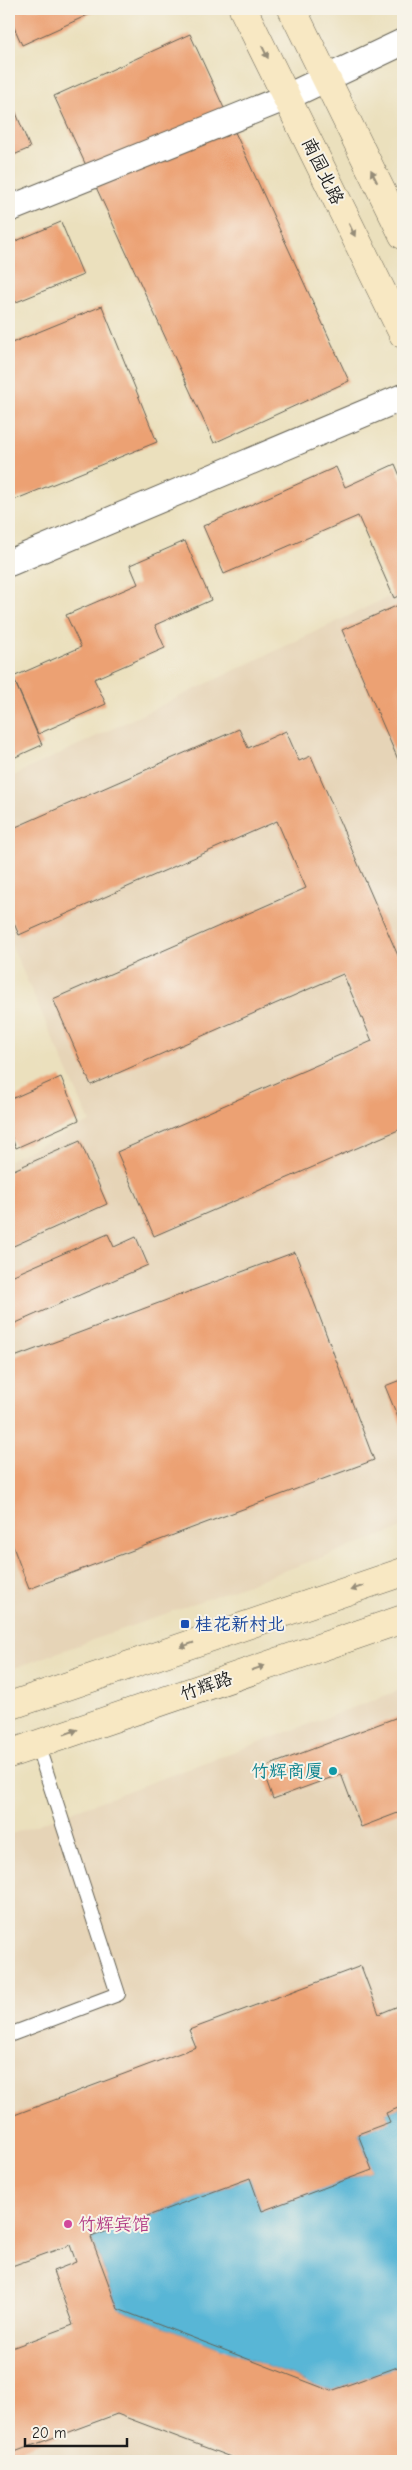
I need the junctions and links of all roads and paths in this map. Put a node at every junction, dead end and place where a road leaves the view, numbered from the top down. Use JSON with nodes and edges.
{"nodes":[{"id":1,"x":243,"y":9,"type":"edge"},
{"id":2,"x":292,"y":9,"type":"edge"},
{"id":3,"x":403,"y":42,"type":"edge"},
{"id":4,"x":326,"y":77,"type":"junction"},
{"id":5,"x":287,"y":97,"type":"junction"},
{"id":6,"x":9,"y":209,"type":"edge"},
{"id":7,"x":403,"y":235,"type":"edge"},
{"id":8,"x":403,"y":334,"type":"edge"},
{"id":9,"x":403,"y":397,"type":"edge"},
{"id":10,"x":9,"y":563,"type":"edge"},
{"id":11,"x":403,"y":1572,"type":"edge"},
{"id":12,"x":403,"y":1619,"type":"edge"},
{"id":13,"x":9,"y":1706,"type":"edge"},
{"id":14,"x":37,"y":1744,"type":"junction"},
{"id":15,"x":9,"y":1754,"type":"edge"},
{"id":16,"x":9,"y":2035,"type":"edge"}],
"edges":[{"from":1,"to":5,"type":"main road","name":"南园北路","one_way":true},
{"from":2,"to":4,"type":"main road"},
{"from":3,"to":4,"type":"street"},
{"from":4,"to":5,"type":"street"},
{"from":7,"to":4,"type":"main road","one_way":true},
{"from":5,"to":6,"type":"street"},
{"from":5,"to":8,"type":"main road","name":"南园北路","one_way":true},
{"from":9,"to":10,"type":"street"},
{"from":11,"to":13,"type":"main road","one_way":true},
{"from":14,"to":12,"type":"main road","name":"竹辉路","one_way":true},
{"from":14,"to":15,"type":"main road","name":"竹辉路"},
{"from":14,"to":16,"type":"lane"}]}
